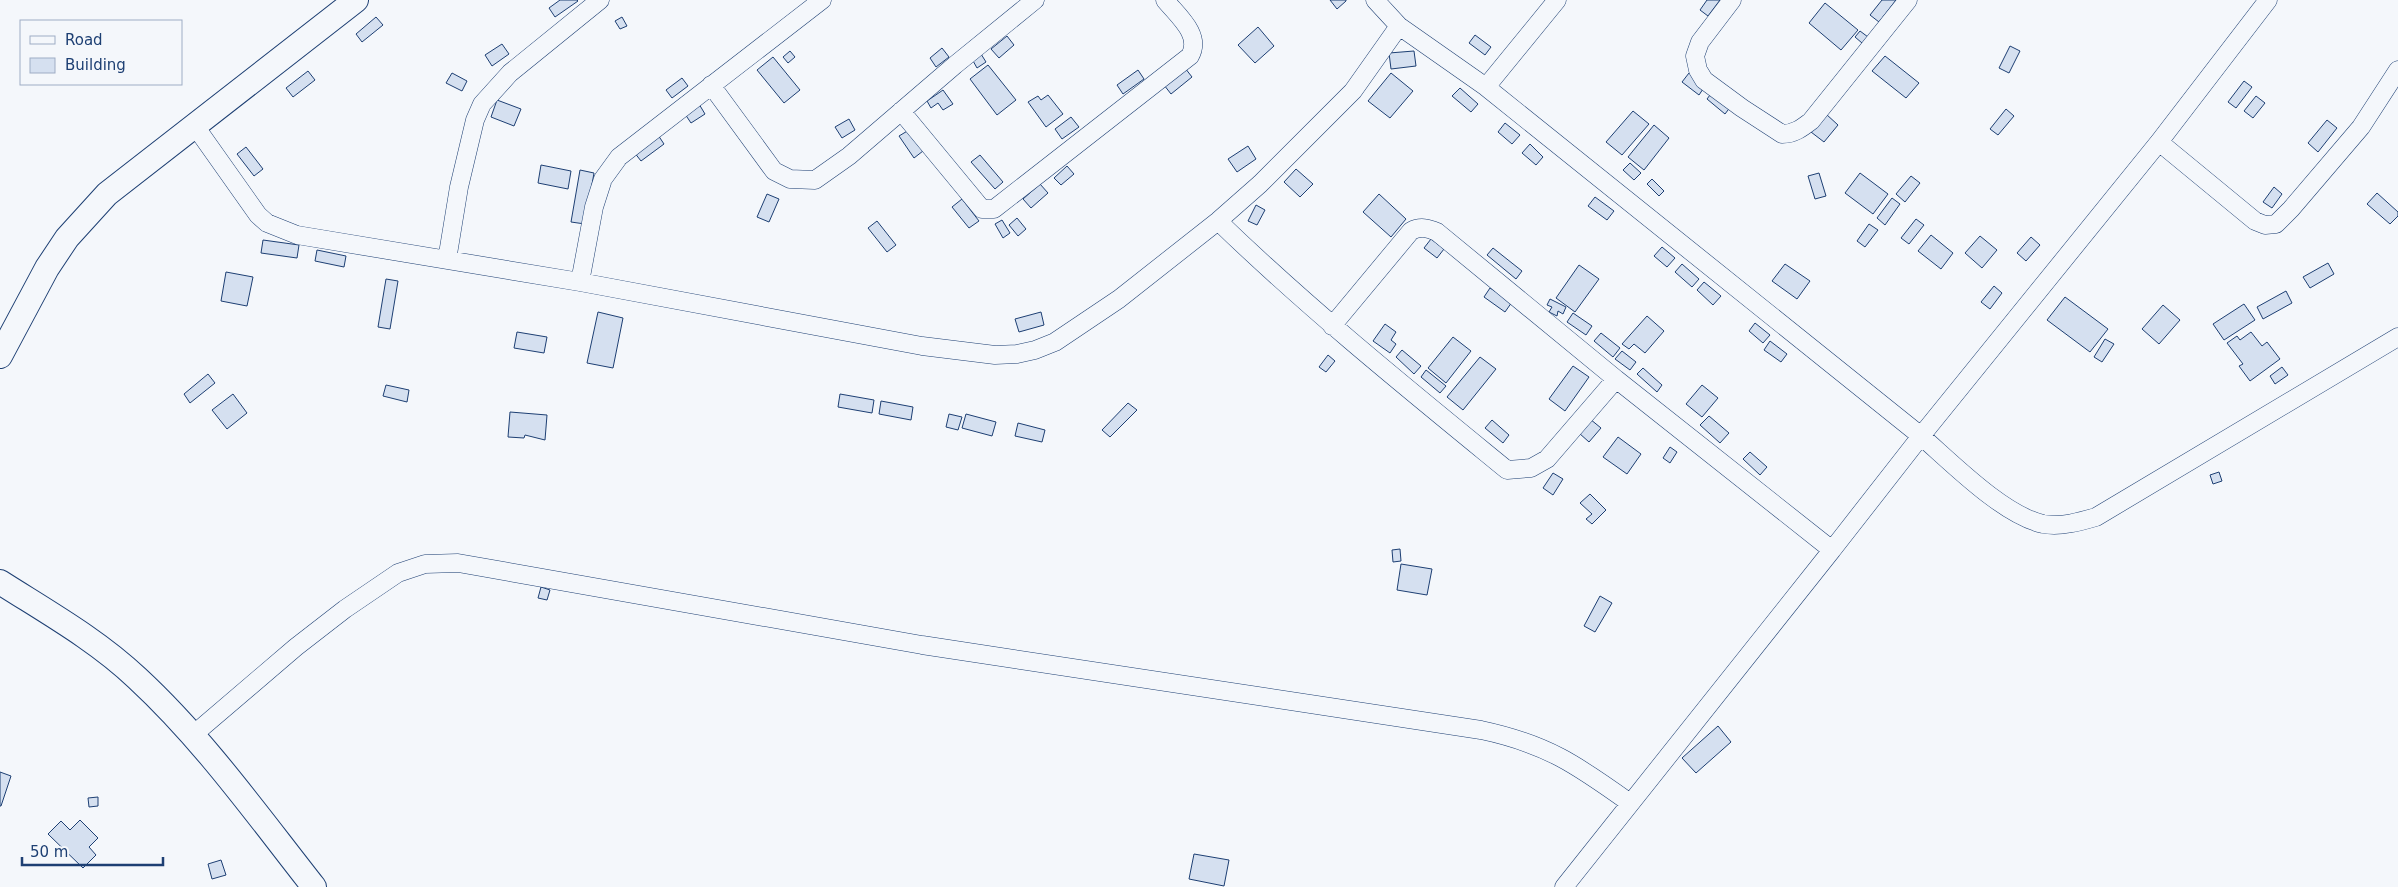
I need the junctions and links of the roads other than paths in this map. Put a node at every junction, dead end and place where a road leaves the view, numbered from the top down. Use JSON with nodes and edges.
{"nodes":[{"id":1,"x":356,"y":0,"type":"edge"},
{"id":2,"x":600,"y":0,"type":"edge"},
{"id":3,"x":822,"y":0,"type":"edge"},
{"id":4,"x":1035,"y":0,"type":"edge"},
{"id":5,"x":1165,"y":0,"type":"edge"},
{"id":6,"x":1375,"y":0,"type":"edge"},
{"id":7,"x":1557,"y":0,"type":"edge"},
{"id":8,"x":1732,"y":0,"type":"edge"},
{"id":9,"x":1908,"y":0,"type":"edge"},
{"id":10,"x":2266,"y":1,"type":"edge"},
{"id":11,"x":1399,"y":26,"type":"junction"},
{"id":12,"x":2398,"y":70,"type":"edge"},
{"id":13,"x":711,"y":85,"type":"junction"},
{"id":14,"x":1486,"y":87,"type":"junction"},
{"id":15,"x":901,"y":111,"type":"junction"},
{"id":16,"x":195,"y":126,"type":"junction"},
{"id":17,"x":2159,"y":142,"type":"junction"},
{"id":18,"x":1218,"y":221,"type":"junction"},
{"id":19,"x":447,"y":260,"type":"junction"},
{"id":20,"x":580,"y":282,"type":"junction"},
{"id":21,"x":1332,"y":326,"type":"junction"},
{"id":22,"x":2398,"y":336,"type":"edge"},
{"id":23,"x":0,"y":356,"type":"edge"},
{"id":24,"x":1616,"y":379,"type":"junction"},
{"id":25,"x":1921,"y":436,"type":"junction"},
{"id":26,"x":1832,"y":550,"type":"junction"},
{"id":27,"x":0,"y":582,"type":"edge"},
{"id":28,"x":192,"y":735,"type":"junction"},
{"id":29,"x":1630,"y":803,"type":"junction"},
{"id":30,"x":314,"y":887,"type":"edge"},
{"id":31,"x":1564,"y":887,"type":"edge"}],
"edges":[{"from":1,"to":16,"type":"street"},
{"from":2,"to":19,"type":"street"},
{"from":3,"to":13,"type":"street"},
{"from":4,"to":15,"type":"street"},
{"from":5,"to":15,"type":"street"},
{"from":6,"to":11,"type":"street"},
{"from":7,"to":14,"type":"street"},
{"from":8,"to":9,"type":"street"},
{"from":10,"to":17,"type":"street"},
{"from":11,"to":14,"type":"street"},
{"from":11,"to":18,"type":"street"},
{"from":12,"to":17,"type":"street"},
{"from":13,"to":15,"type":"street"},
{"from":13,"to":20,"type":"street"},
{"from":14,"to":25,"type":"street"},
{"from":16,"to":19,"type":"street"},
{"from":16,"to":23,"type":"street"},
{"from":17,"to":25,"type":"street"},
{"from":18,"to":20,"type":"street"},
{"from":18,"to":21,"type":"street"},
{"from":19,"to":20,"type":"street"},
{"from":21,"to":24,"type":"street"},
{"from":21,"to":24,"type":"street"},
{"from":22,"to":25,"type":"street"},
{"from":24,"to":26,"type":"street"},
{"from":25,"to":26,"type":"street"},
{"from":26,"to":29,"type":"street"},
{"from":27,"to":28,"type":"street"},
{"from":28,"to":29,"type":"street"},
{"from":28,"to":30,"type":"street"},
{"from":29,"to":31,"type":"street"}]}
